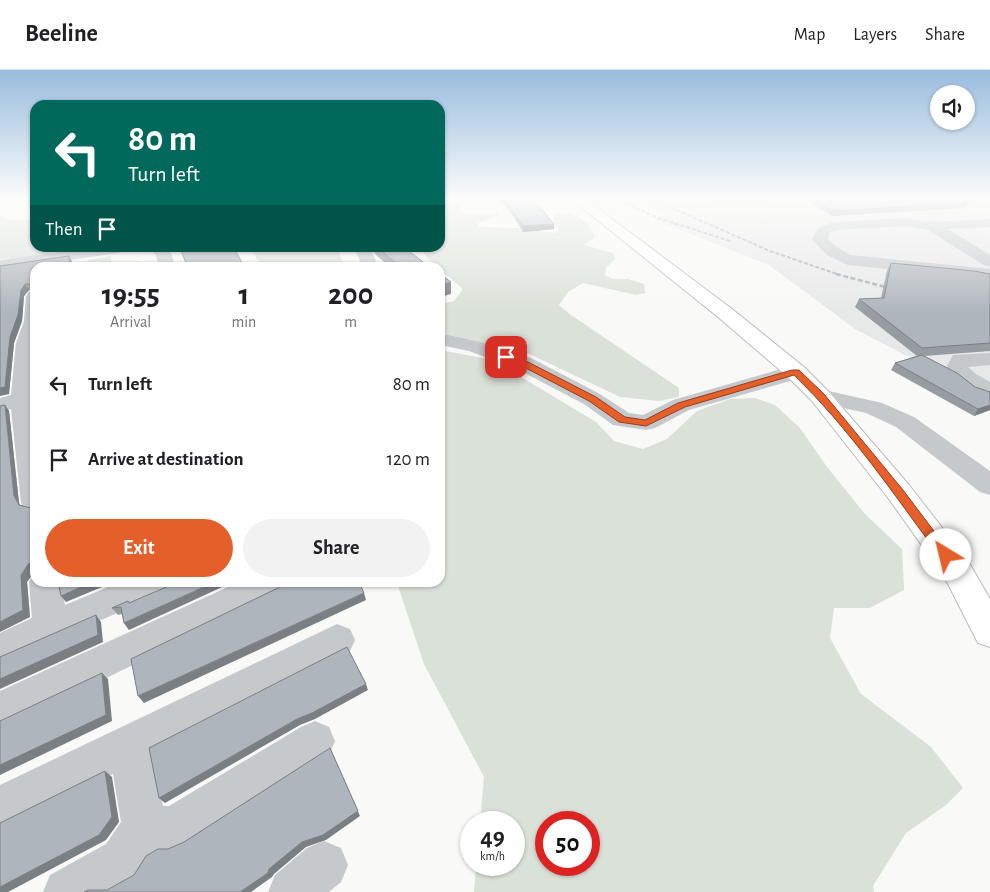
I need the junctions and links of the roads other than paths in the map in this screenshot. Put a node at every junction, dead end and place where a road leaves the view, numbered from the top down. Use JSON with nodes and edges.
{"nodes":[{"id":1,"x":626,"y":236,"type":"edge"},
{"id":2,"x":821,"y":236,"type":"edge"},
{"id":3,"x":949,"y":236,"type":"edge"},
{"id":4,"x":90,"y":252,"type":"edge"},
{"id":5,"x":990,"y":262,"type":"edge"},
{"id":6,"x":0,"y":265,"type":"edge"},
{"id":7,"x":990,"y":274,"type":"edge"},
{"id":8,"x":30,"y":332,"type":"edge"},
{"id":9,"x":445,"y":340,"type":"edge"},
{"id":10,"x":990,"y":359,"type":"edge"},
{"id":11,"x":796,"y":372,"type":"junction"},
{"id":12,"x":990,"y":392,"type":"edge"},
{"id":13,"x":820,"y":396,"type":"junction"},
{"id":14,"x":29,"y":398,"type":"edge"},
{"id":15,"x":0,"y":405,"type":"edge"},
{"id":16,"x":30,"y":415,"type":"edge"},
{"id":17,"x":990,"y":485,"type":"edge"},
{"id":18,"x":46,"y":587,"type":"edge"},
{"id":19,"x":143,"y":587,"type":"edge"},
{"id":20,"x":261,"y":587,"type":"edge"},
{"id":21,"x":50,"y":626,"type":"junction"},
{"id":22,"x":990,"y":632,"type":"edge"},
{"id":23,"x":337,"y":640,"type":"dead end"},
{"id":24,"x":0,"y":650,"type":"edge"},
{"id":25,"x":0,"y":711,"type":"edge"},
{"id":26,"x":315,"y":741,"type":"dead end"},
{"id":27,"x":128,"y":744,"type":"junction"},
{"id":28,"x":0,"y":808,"type":"edge"},
{"id":29,"x":145,"y":827,"type":"junction"},
{"id":30,"x":67,"y":892,"type":"edge"}],
"edges":[{"from":1,"to":11,"type":"main road"},
{"from":2,"to":7,"type":"street"},
{"from":3,"to":5,"type":"street"},
{"from":4,"to":6,"type":"street"},
{"from":8,"to":14,"type":"street"},
{"from":9,"to":11,"type":"street"},
{"from":10,"to":12,"type":"street"},
{"from":11,"to":13,"type":"main road"},
{"from":13,"to":17,"type":"street"},
{"from":13,"to":22,"type":"main road"},
{"from":14,"to":15,"type":"street"},
{"from":14,"to":16,"type":"street"},
{"from":18,"to":21,"type":"street"},
{"from":19,"to":21,"type":"street"},
{"from":20,"to":25,"type":"street"},
{"from":21,"to":24,"type":"street"},
{"from":23,"to":27,"type":"street"},
{"from":26,"to":29,"type":"street"},
{"from":27,"to":28,"type":"street"},
{"from":27,"to":29,"type":"street"},
{"from":29,"to":30,"type":"street"}]}
